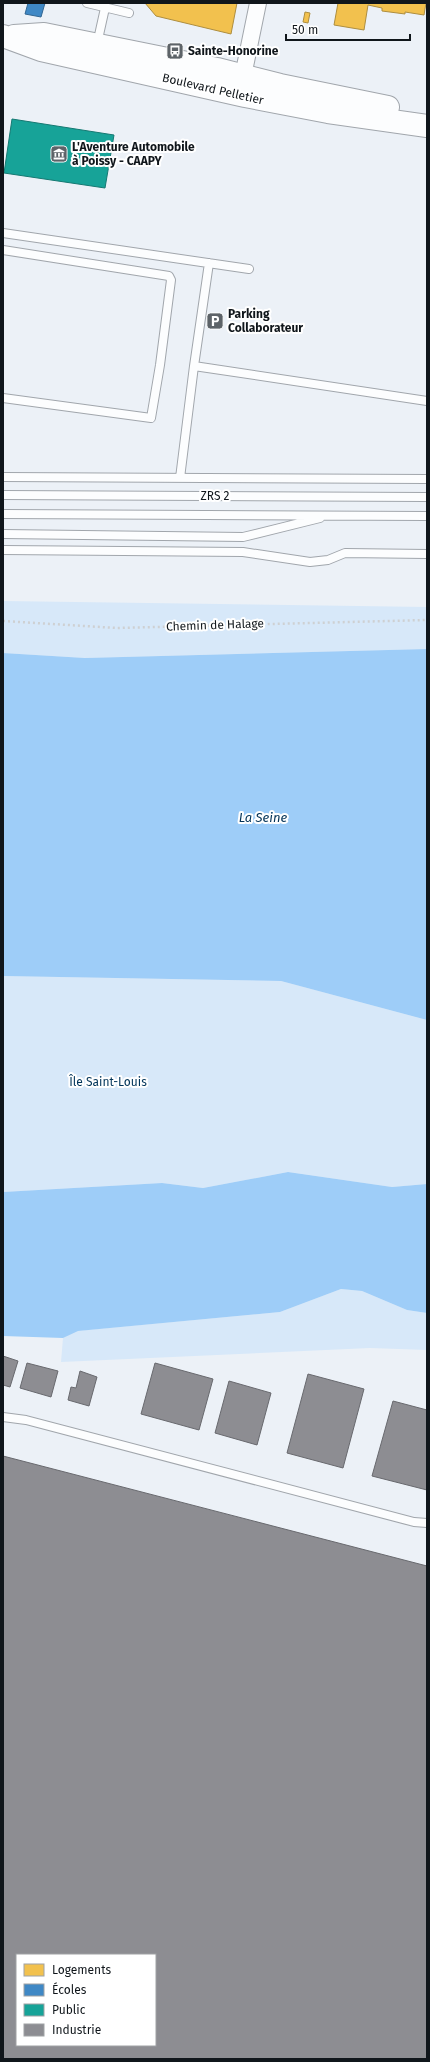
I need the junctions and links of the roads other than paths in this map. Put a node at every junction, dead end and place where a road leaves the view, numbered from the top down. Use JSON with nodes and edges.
{"nodes":[{"id":1,"x":87,"y":3,"type":"edge"},
{"id":2,"x":258,"y":3,"type":"edge"},
{"id":3,"x":105,"y":8,"type":"junction"},
{"id":4,"x":129,"y":13,"type":"dead end"},
{"id":5,"x":3,"y":36,"type":"edge"},
{"id":6,"x":94,"y":54,"type":"junction"},
{"id":7,"x":244,"y":86,"type":"junction"},
{"id":8,"x":427,"y":113,"type":"edge"},
{"id":9,"x":427,"y":126,"type":"edge"},
{"id":10,"x":3,"y":233,"type":"edge"},
{"id":11,"x":3,"y":250,"type":"edge"},
{"id":12,"x":209,"y":263,"type":"junction"},
{"id":13,"x":249,"y":269,"type":"dead end"},
{"id":14,"x":194,"y":366,"type":"junction"},
{"id":15,"x":3,"y":398,"type":"edge"},
{"id":16,"x":427,"y":401,"type":"edge"},
{"id":17,"x":3,"y":477,"type":"edge"},
{"id":18,"x":180,"y":478,"type":"junction"},
{"id":19,"x":427,"y":479,"type":"edge"},
{"id":20,"x":3,"y":495,"type":"edge"},
{"id":21,"x":427,"y":498,"type":"edge"},
{"id":22,"x":3,"y":514,"type":"edge"},
{"id":23,"x":329,"y":515,"type":"junction"},
{"id":24,"x":427,"y":516,"type":"edge"},
{"id":25,"x":3,"y":534,"type":"edge"},
{"id":26,"x":3,"y":550,"type":"edge"},
{"id":27,"x":427,"y":554,"type":"edge"},
{"id":28,"x":3,"y":1417,"type":"edge"},
{"id":29,"x":427,"y":1523,"type":"edge"}],
"edges":[{"from":1,"to":3,"type":"lane"},
{"from":2,"to":7,"type":"street"},
{"from":3,"to":4,"type":"lane"},
{"from":3,"to":6,"type":"lane"},
{"from":5,"to":6,"type":"main road","name":"Boulevard Pelletier"},
{"from":6,"to":7,"type":"main road","name":"Boulevard Pelletier"},
{"from":7,"to":8,"type":"main road","name":"Boulevard Pelletier"},
{"from":7,"to":9,"type":"main road","name":"Boulevard Pelletier"},
{"from":10,"to":12,"type":"lane"},
{"from":11,"to":15,"type":"lane"},
{"from":12,"to":13,"type":"lane"},
{"from":12,"to":14,"type":"lane"},
{"from":14,"to":16,"type":"lane"},
{"from":14,"to":18,"type":"lane"},
{"from":17,"to":18,"type":"lane"},
{"from":18,"to":19,"type":"lane"},
{"from":20,"to":21,"type":"lane","name":"ZRS 2"},
{"from":22,"to":23,"type":"lane","name":"ZRS 2"},
{"from":23,"to":24,"type":"lane","name":"ZRS 2"},
{"from":23,"to":25,"type":"lane","name":"ZRS 2"},
{"from":26,"to":27,"type":"lane"},
{"from":28,"to":29,"type":"lane"}]}
